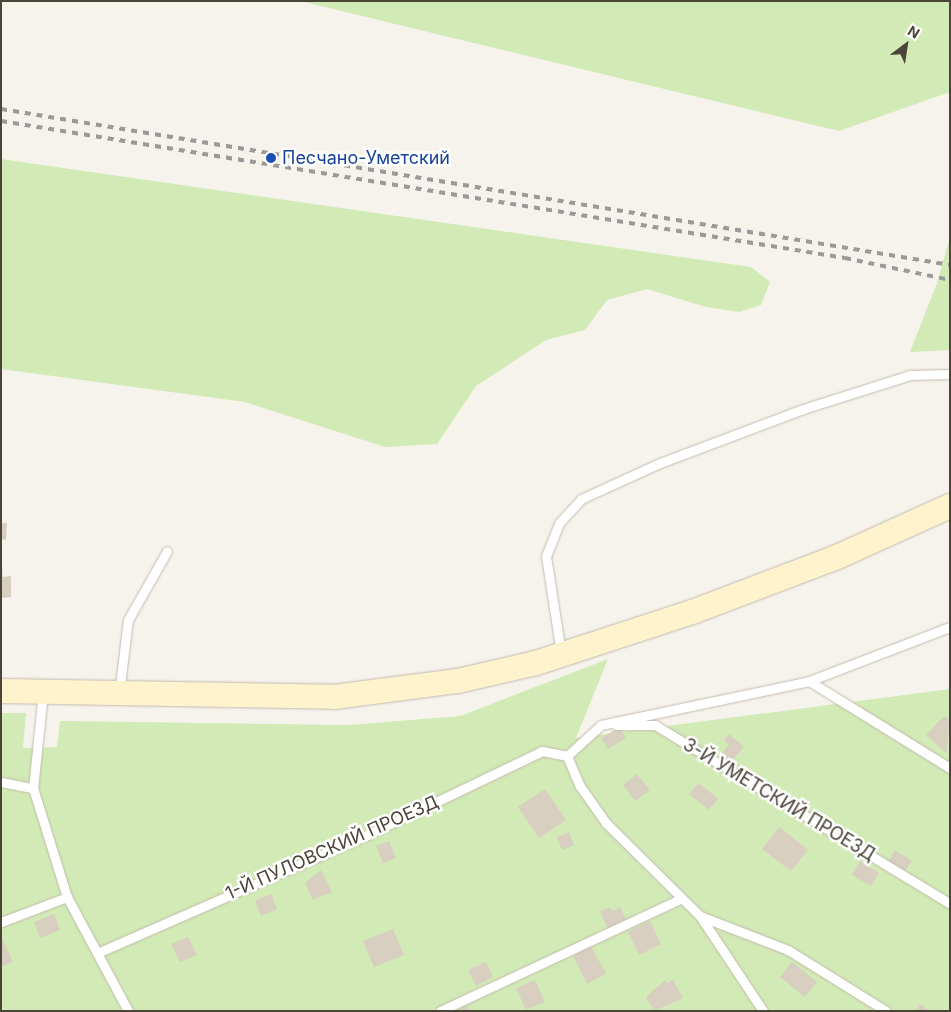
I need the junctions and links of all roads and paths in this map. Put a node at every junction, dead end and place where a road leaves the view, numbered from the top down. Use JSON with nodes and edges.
{"nodes":[{"id":1,"x":950,"y":374,"type":"edge"},
{"id":2,"x":950,"y":506,"type":"edge"},
{"id":3,"x":167,"y":551,"type":"dead end"},
{"id":4,"x":950,"y":627,"type":"edge"},
{"id":5,"x":561,"y":655,"type":"junction"},
{"id":6,"x":809,"y":681,"type":"junction"},
{"id":7,"x":1,"y":691,"type":"edge"},
{"id":8,"x":43,"y":692,"type":"junction"},
{"id":9,"x":120,"y":693,"type":"junction"},
{"id":10,"x":601,"y":725,"type":"junction"},
{"id":11,"x":567,"y":756,"type":"junction"},
{"id":12,"x":950,"y":768,"type":"edge"},
{"id":13,"x":1,"y":782,"type":"edge"},
{"id":14,"x":33,"y":788,"type":"junction"},
{"id":15,"x":67,"y":898,"type":"junction"},
{"id":16,"x":680,"y":899,"type":"junction"},
{"id":17,"x":950,"y":904,"type":"edge"},
{"id":18,"x":700,"y":916,"type":"junction"},
{"id":19,"x":1,"y":922,"type":"edge"},
{"id":20,"x":97,"y":953,"type":"junction"},
{"id":21,"x":128,"y":1011,"type":"edge"},
{"id":22,"x":440,"y":1011,"type":"edge"},
{"id":23,"x":763,"y":1011,"type":"edge"},
{"id":24,"x":886,"y":1011,"type":"edge"}],
"edges":[{"from":1,"to":5,"type":"lane"},
{"from":2,"to":5,"type":"main road"},
{"from":3,"to":9,"type":"lane"},
{"from":4,"to":6,"type":"lane"},
{"from":5,"to":9,"type":"main road"},
{"from":6,"to":10,"type":"lane"},
{"from":6,"to":12,"type":"lane"},
{"from":7,"to":8,"type":"main road"},
{"from":8,"to":9,"type":"main road"},
{"from":8,"to":14,"type":"lane"},
{"from":10,"to":11,"type":"lane"},
{"from":10,"to":17,"type":"lane","name":"3-Й УМЕТСКИЙ ПРОЕЗД"},
{"from":11,"to":16,"type":"lane"},
{"from":11,"to":20,"type":"lane","name":"1-Й ПУЛОВСКИЙ ПРОЕЗД"},
{"from":13,"to":14,"type":"lane"},
{"from":14,"to":15,"type":"lane"},
{"from":15,"to":19,"type":"lane"},
{"from":15,"to":20,"type":"lane"},
{"from":16,"to":18,"type":"lane"},
{"from":16,"to":22,"type":"lane"},
{"from":18,"to":23,"type":"lane"},
{"from":18,"to":24,"type":"lane"},
{"from":20,"to":21,"type":"lane"}]}
